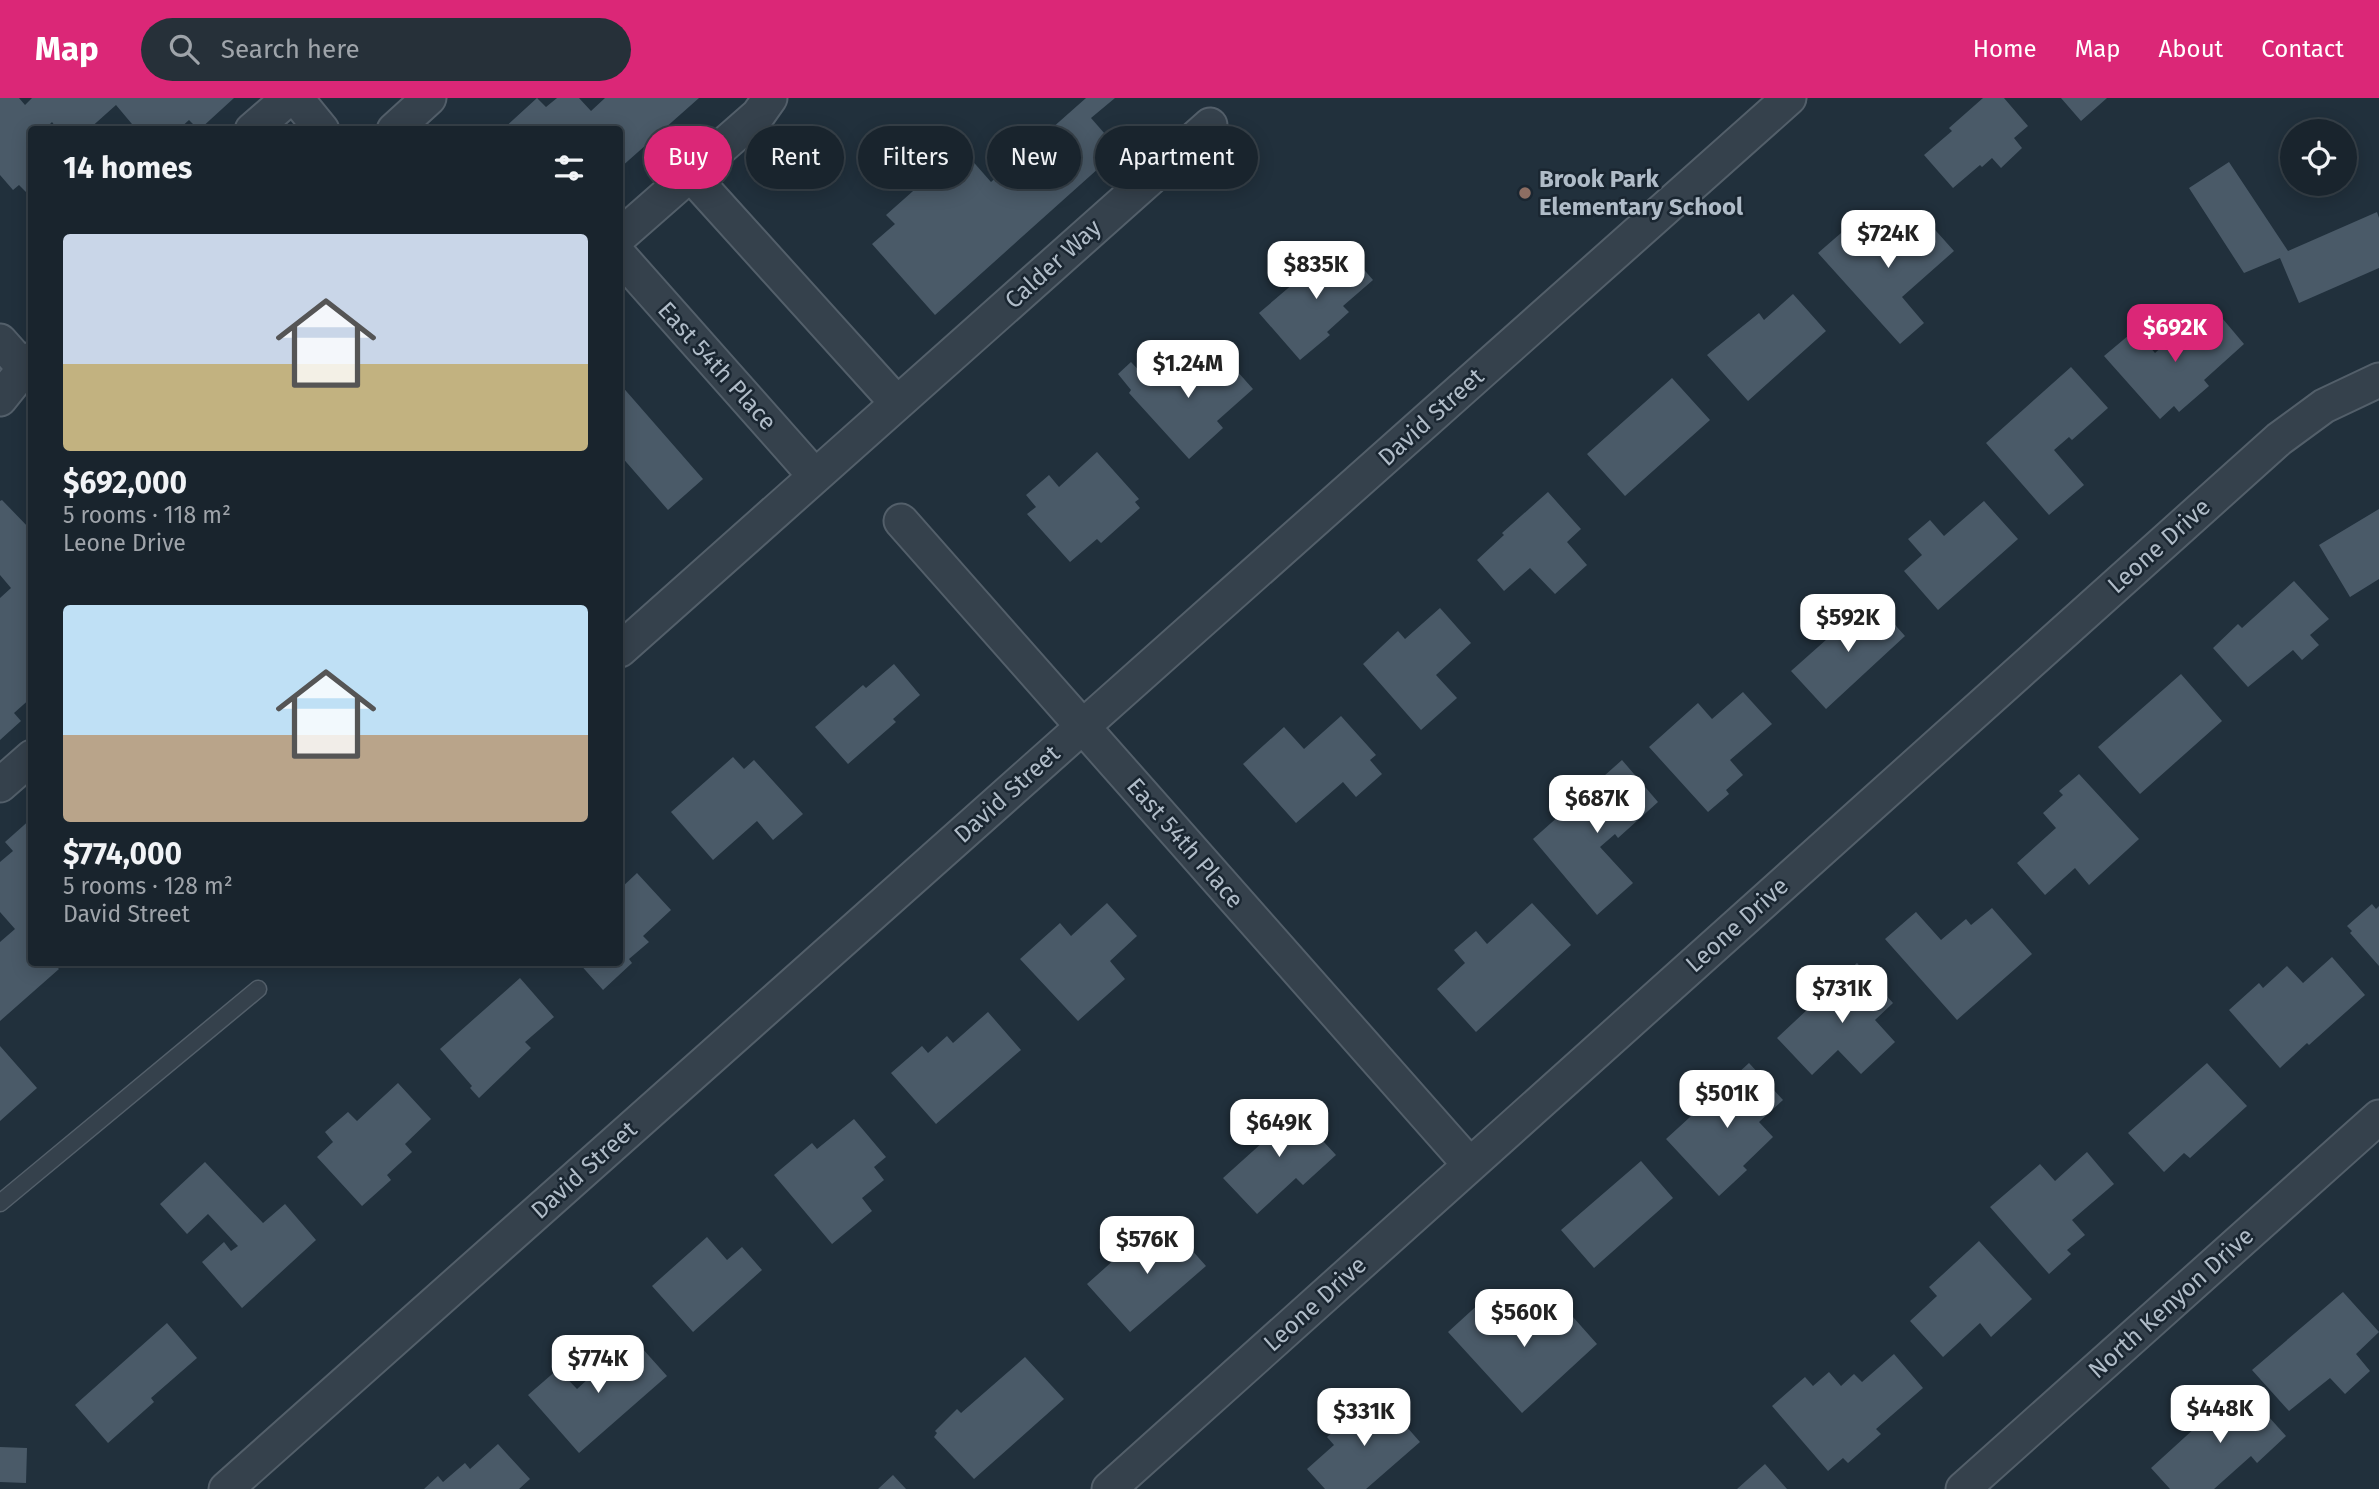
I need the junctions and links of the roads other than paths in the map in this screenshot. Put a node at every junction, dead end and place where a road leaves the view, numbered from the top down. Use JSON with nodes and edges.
{"nodes":[{"id":1,"x":289,"y":98,"type":"edge"},
{"id":2,"x":296,"y":98,"type":"edge"},
{"id":3,"x":429,"y":98,"type":"edge"},
{"id":4,"x":770,"y":98,"type":"edge"},
{"id":5,"x":1789,"y":98,"type":"edge"},
{"id":6,"x":1210,"y":125,"type":"dead end"},
{"id":7,"x":257,"y":126,"type":"edge"},
{"id":8,"x":318,"y":126,"type":"edge"},
{"id":9,"x":398,"y":126,"type":"edge"},
{"id":10,"x":732,"y":138,"type":"edge"},
{"id":11,"x":673,"y":189,"type":"edge"},
{"id":12,"x":704,"y":189,"type":"edge"},
{"id":13,"x":623,"y":233,"type":"edge"},
{"id":14,"x":623,"y":259,"type":"edge"},
{"id":15,"x":0,"y":341,"type":"edge"},
{"id":16,"x":28,"y":365,"type":"edge"},
{"id":17,"x":28,"y":367,"type":"edge"},
{"id":18,"x":2379,"y":380,"type":"edge"},
{"id":19,"x":0,"y":399,"type":"edge"},
{"id":20,"x":897,"y":403,"type":"junction"},
{"id":21,"x":815,"y":476,"type":"junction"},
{"id":22,"x":901,"y":521,"type":"dead end"},
{"id":23,"x":623,"y":647,"type":"edge"},
{"id":24,"x":1083,"y":726,"type":"junction"},
{"id":25,"x":28,"y":760,"type":"edge"},
{"id":26,"x":0,"y":785,"type":"edge"},
{"id":27,"x":258,"y":989,"type":"dead end"},
{"id":28,"x":2379,"y":1117,"type":"edge"},
{"id":29,"x":1470,"y":1164,"type":"junction"},
{"id":30,"x":0,"y":1203,"type":"edge"},
{"id":31,"x":226,"y":1489,"type":"edge"},
{"id":32,"x":1109,"y":1489,"type":"edge"},
{"id":33,"x":1963,"y":1489,"type":"edge"}],
"edges":[{"from":1,"to":7,"type":"street"},
{"from":2,"to":8,"type":"street"},
{"from":3,"to":9,"type":"street"},
{"from":4,"to":10,"type":"street"},
{"from":5,"to":24,"type":"street","name":"David Street"},
{"from":6,"to":20,"type":"street","name":"Calder Way"},
{"from":11,"to":13,"type":"street"},
{"from":12,"to":20,"type":"street"},
{"from":14,"to":21,"type":"street","name":"East 54th Place"},
{"from":15,"to":16,"type":"street"},
{"from":17,"to":19,"type":"street"},
{"from":18,"to":29,"type":"street","name":"Leone Drive"},
{"from":20,"to":21,"type":"street","name":"Calder Way"},
{"from":21,"to":23,"type":"street","name":"Calder Way"},
{"from":22,"to":24,"type":"street","name":"East 54th Place"},
{"from":24,"to":29,"type":"street","name":"East 54th Place"},
{"from":24,"to":31,"type":"street","name":"David Street"},
{"from":25,"to":26,"type":"street"},
{"from":27,"to":30,"type":"lane"},
{"from":28,"to":33,"type":"street","name":"North Kenyon Drive"},
{"from":29,"to":32,"type":"street","name":"Leone Drive"}]}
